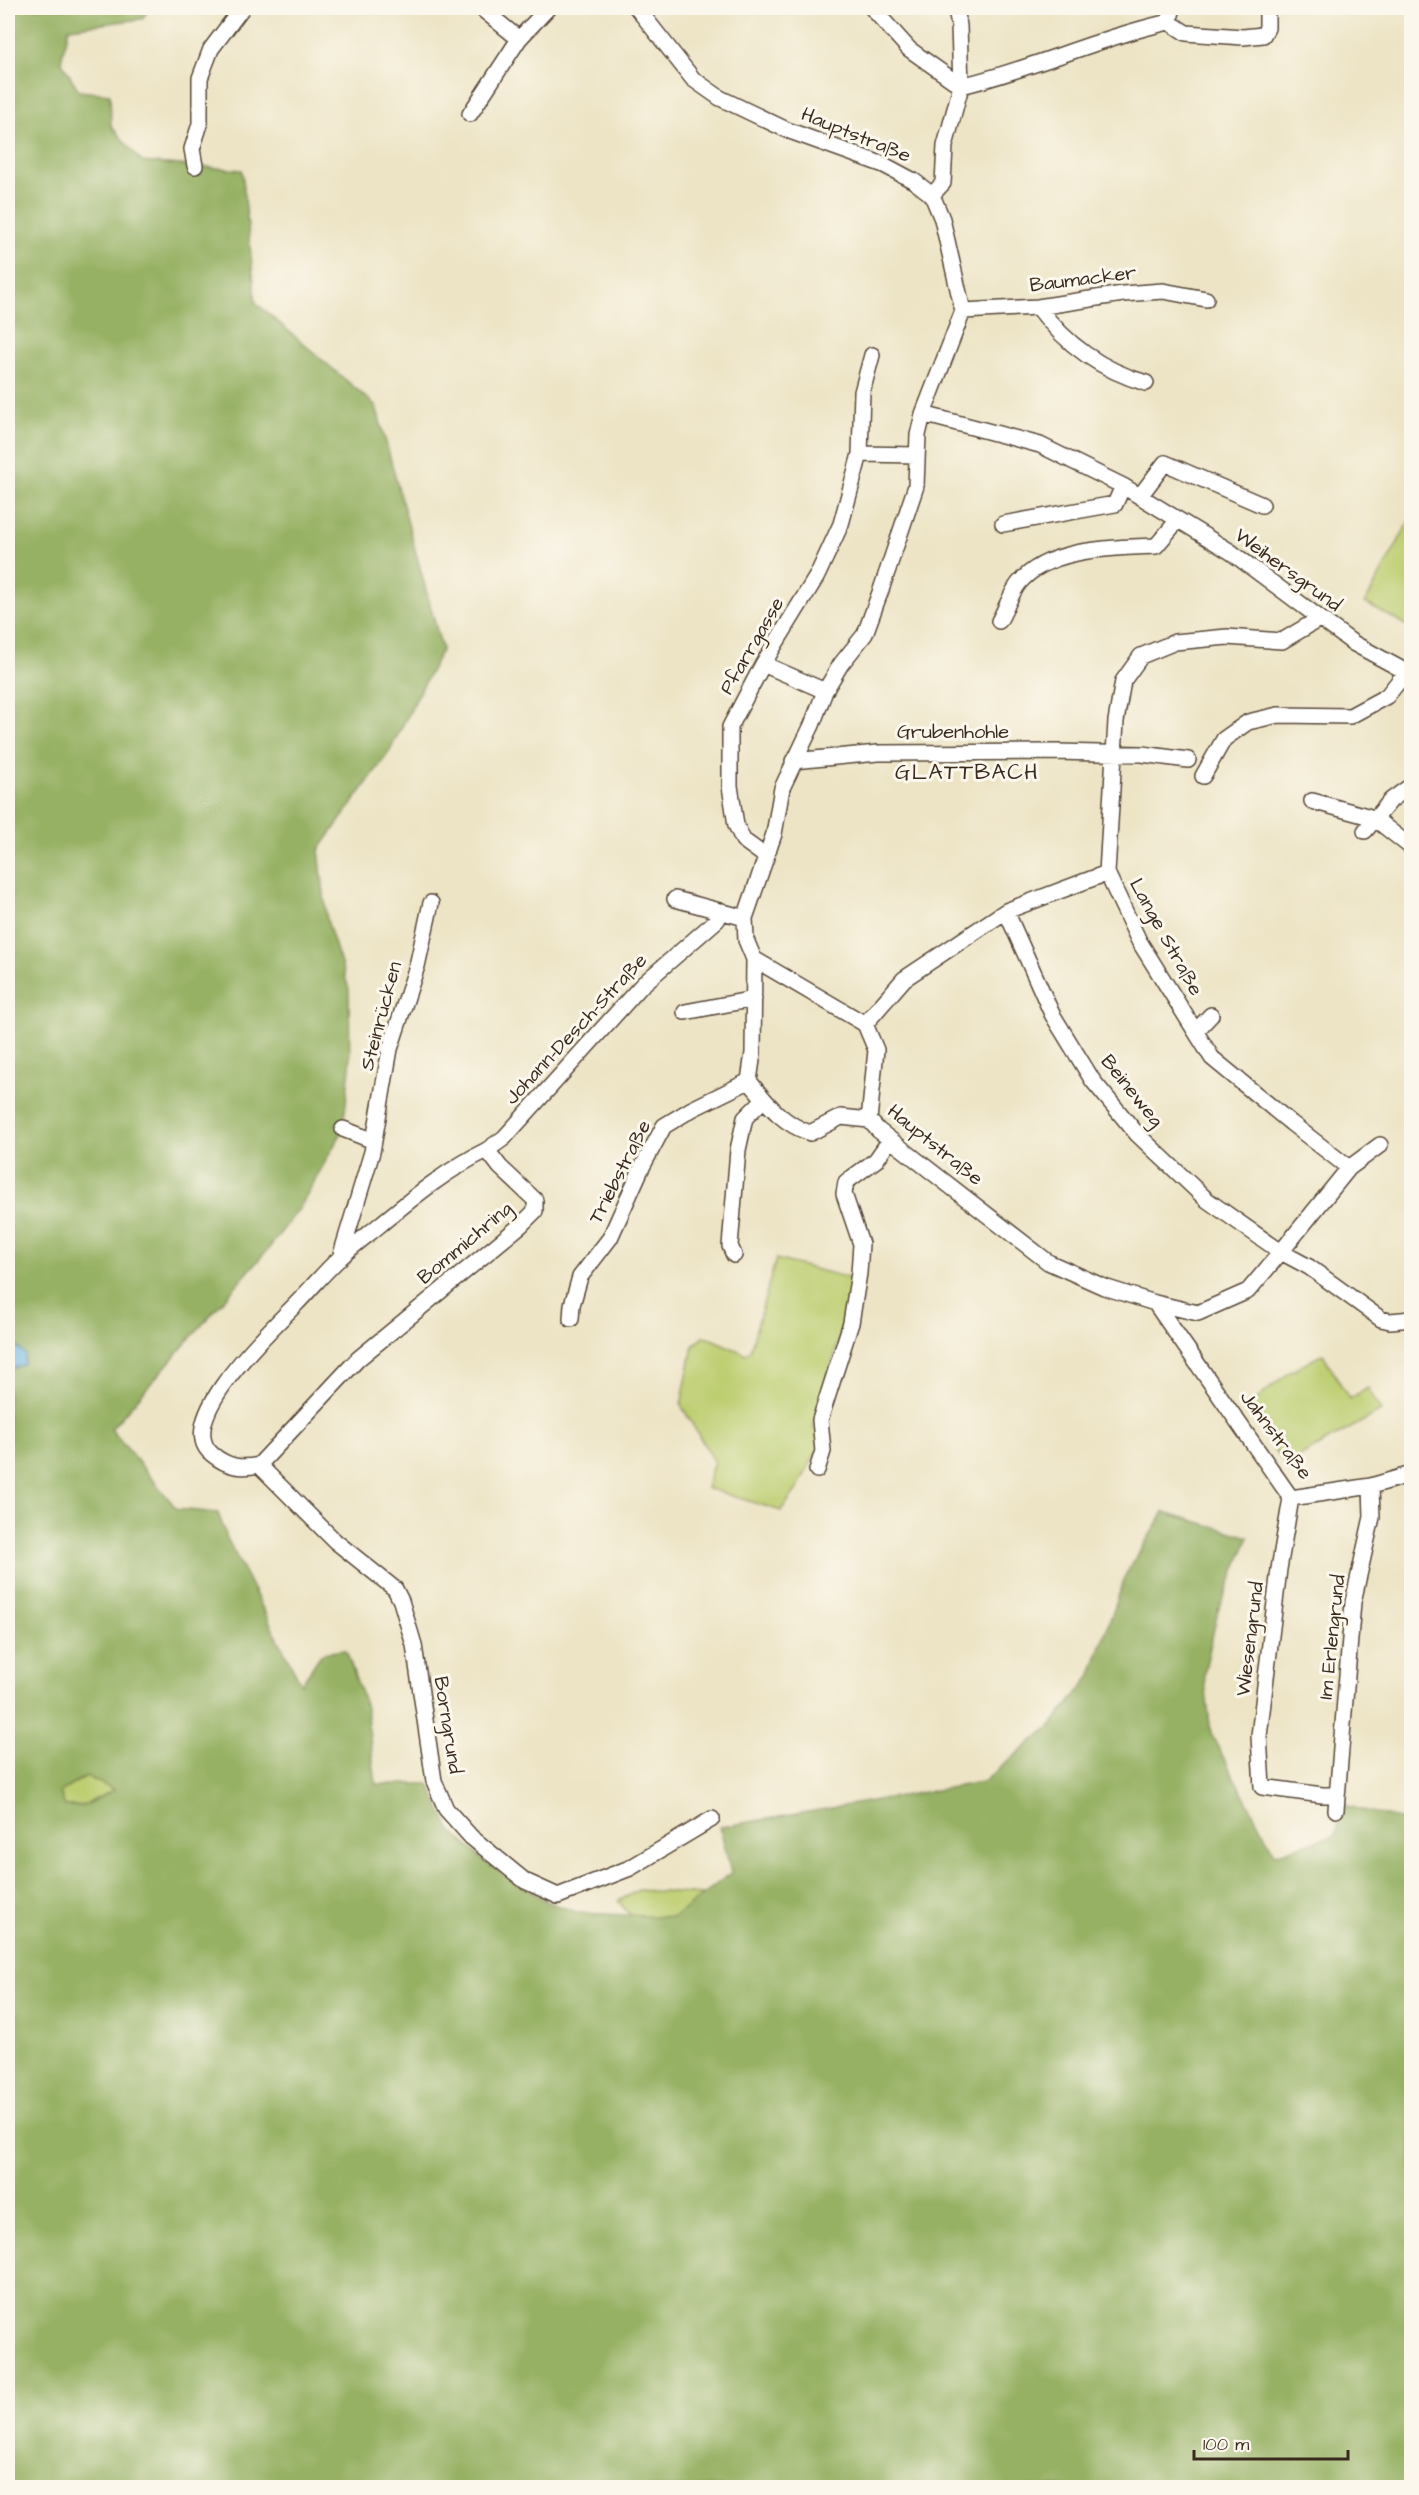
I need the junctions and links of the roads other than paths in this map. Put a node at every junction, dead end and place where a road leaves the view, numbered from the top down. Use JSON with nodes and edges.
{"nodes":[{"id":1,"x":243,"y":8,"type":"edge"},
{"id":2,"x":481,"y":8,"type":"edge"},
{"id":3,"x":548,"y":8,"type":"edge"},
{"id":4,"x":637,"y":8,"type":"edge"},
{"id":5,"x":872,"y":8,"type":"edge"},
{"id":6,"x":956,"y":8,"type":"edge"},
{"id":7,"x":1267,"y":8,"type":"edge"},
{"id":8,"x":1171,"y":15,"type":"edge"},
{"id":9,"x":519,"y":39,"type":"junction"},
{"id":10,"x":961,"y":86,"type":"junction"},
{"id":11,"x":470,"y":114,"type":"dead end"},
{"id":12,"x":195,"y":166,"type":"dead end"},
{"id":13,"x":932,"y":195,"type":"junction"},
{"id":14,"x":1206,"y":299,"type":"dead end"},
{"id":15,"x":1038,"y":307,"type":"junction"},
{"id":16,"x":963,"y":311,"type":"junction"},
{"id":17,"x":872,"y":355,"type":"dead end"},
{"id":18,"x":1146,"y":383,"type":"dead end"},
{"id":19,"x":923,"y":414,"type":"junction"},
{"id":20,"x":860,"y":454,"type":"junction"},
{"id":21,"x":916,"y":454,"type":"junction"},
{"id":22,"x":1123,"y":486,"type":"junction"},
{"id":23,"x":1140,"y":496,"type":"junction"},
{"id":24,"x":1262,"y":505,"type":"dead end"},
{"id":25,"x":1178,"y":520,"type":"junction"},
{"id":26,"x":1003,"y":524,"type":"dead end"},
{"id":27,"x":1320,"y":619,"type":"junction"},
{"id":28,"x":999,"y":621,"type":"dead end"},
{"id":29,"x":763,"y":664,"type":"junction"},
{"id":30,"x":1409,"y":673,"type":"edge"},
{"id":31,"x":825,"y":691,"type":"junction"},
{"id":32,"x":1115,"y":753,"type":"junction"},
{"id":33,"x":1188,"y":760,"type":"dead end"},
{"id":34,"x":793,"y":761,"type":"junction"},
{"id":35,"x":1203,"y":776,"type":"dead end"},
{"id":36,"x":1412,"y":785,"type":"edge"},
{"id":37,"x":1312,"y":801,"type":"dead end"},
{"id":38,"x":1370,"y":824,"type":"junction"},
{"id":39,"x":1412,"y":848,"type":"edge"},
{"id":40,"x":765,"y":856,"type":"junction"},
{"id":41,"x":1107,"y":873,"type":"junction"},
{"id":42,"x":675,"y":899,"type":"dead end"},
{"id":43,"x":431,"y":903,"type":"dead end"},
{"id":44,"x":1006,"y":911,"type":"junction"},
{"id":45,"x":722,"y":912,"type":"junction"},
{"id":46,"x":745,"y":918,"type":"junction"},
{"id":47,"x":754,"y":959,"type":"junction"},
{"id":48,"x":753,"y":999,"type":"junction"},
{"id":49,"x":685,"y":1012,"type":"dead end"},
{"id":50,"x":1211,"y":1015,"type":"dead end"},
{"id":51,"x":865,"y":1024,"type":"junction"},
{"id":52,"x":1196,"y":1031,"type":"junction"},
{"id":53,"x":749,"y":1081,"type":"junction"},
{"id":54,"x":764,"y":1099,"type":"junction"},
{"id":55,"x":869,"y":1120,"type":"junction"},
{"id":56,"x":343,"y":1129,"type":"dead end"},
{"id":57,"x":890,"y":1140,"type":"junction"},
{"id":58,"x":374,"y":1141,"type":"junction"},
{"id":59,"x":1380,"y":1145,"type":"dead end"},
{"id":60,"x":487,"y":1150,"type":"junction"},
{"id":61,"x":1349,"y":1168,"type":"junction"},
{"id":62,"x":1281,"y":1252,"type":"junction"},
{"id":63,"x":734,"y":1255,"type":"dead end"},
{"id":64,"x":340,"y":1258,"type":"junction"},
{"id":65,"x":1155,"y":1303,"type":"junction"},
{"id":66,"x":571,"y":1319,"type":"dead end"},
{"id":67,"x":1412,"y":1319,"type":"edge"},
{"id":68,"x":259,"y":1465,"type":"junction"},
{"id":69,"x":817,"y":1470,"type":"dead end"},
{"id":70,"x":1412,"y":1474,"type":"edge"},
{"id":71,"x":1371,"y":1486,"type":"junction"},
{"id":72,"x":1292,"y":1498,"type":"junction"},
{"id":73,"x":1262,"y":1787,"type":"joint"},
{"id":74,"x":712,"y":1819,"type":"dead end"}],
"edges":[{"from":1,"to":12,"type":"street"},
{"from":2,"to":9,"type":"street"},
{"from":3,"to":9,"type":"street"},
{"from":4,"to":13,"type":"street","name":"Hauptstraße"},
{"from":5,"to":10,"type":"street"},
{"from":6,"to":10,"type":"street"},
{"from":7,"to":8,"type":"street"},
{"from":8,"to":10,"type":"street"},
{"from":9,"to":11,"type":"street"},
{"from":10,"to":13,"type":"street"},
{"from":13,"to":16,"type":"street"},
{"from":14,"to":15,"type":"street","name":"Baumacker"},
{"from":15,"to":16,"type":"street","name":"Baumacker"},
{"from":15,"to":18,"type":"street"},
{"from":16,"to":19,"type":"street"},
{"from":17,"to":20,"type":"street","name":"Pfarrgasse"},
{"from":19,"to":21,"type":"street"},
{"from":19,"to":22,"type":"street","name":"Weihersgrund"},
{"from":20,"to":21,"type":"street"},
{"from":20,"to":29,"type":"street","name":"Pfarrgasse"},
{"from":21,"to":31,"type":"street"},
{"from":22,"to":23,"type":"street","name":"Weihersgrund"},
{"from":22,"to":26,"type":"street"},
{"from":23,"to":24,"type":"street","name":"Weihersgrund"},
{"from":23,"to":25,"type":"street","name":"Weihersgrund"},
{"from":25,"to":27,"type":"street","name":"Weihersgrund"},
{"from":25,"to":28,"type":"street"},
{"from":27,"to":30,"type":"street","name":"Weihersgrund"},
{"from":27,"to":32,"type":"street","name":"Lange Straße"},
{"from":29,"to":31,"type":"street"},
{"from":29,"to":40,"type":"street","name":"Pfarrgasse"},
{"from":30,"to":35,"type":"street"},
{"from":31,"to":34,"type":"street"},
{"from":32,"to":33,"type":"street"},
{"from":32,"to":34,"type":"street","name":"Grubenhohle"},
{"from":32,"to":41,"type":"street","name":"Lange Straße"},
{"from":34,"to":40,"type":"street"},
{"from":36,"to":38,"type":"street"},
{"from":37,"to":38,"type":"street"},
{"from":38,"to":39,"type":"street"},
{"from":40,"to":46,"type":"street"},
{"from":41,"to":44,"type":"street"},
{"from":41,"to":52,"type":"street","name":"Lange Straße"},
{"from":42,"to":45,"type":"street"},
{"from":43,"to":58,"type":"street","name":"Steinrücken"},
{"from":44,"to":51,"type":"street"},
{"from":44,"to":62,"type":"street","name":"Beineweg"},
{"from":45,"to":46,"type":"street"},
{"from":45,"to":60,"type":"street","name":"Johann-Desch-Straße"},
{"from":46,"to":47,"type":"street"},
{"from":47,"to":48,"type":"street"},
{"from":47,"to":51,"type":"street"},
{"from":48,"to":49,"type":"street"},
{"from":48,"to":53,"type":"street"},
{"from":50,"to":52,"type":"street","name":"Lange Straße"},
{"from":51,"to":55,"type":"street","name":"Hauptstraße"},
{"from":52,"to":61,"type":"street","name":"Lange Straße"},
{"from":53,"to":54,"type":"street"},
{"from":53,"to":66,"type":"street","name":"Triebstraße"},
{"from":54,"to":55,"type":"street"},
{"from":54,"to":63,"type":"street"},
{"from":55,"to":57,"type":"street","name":"Hauptstraße"},
{"from":56,"to":58,"type":"street"},
{"from":57,"to":65,"type":"street","name":"Hauptstraße"},
{"from":57,"to":69,"type":"street"},
{"from":58,"to":64,"type":"street","name":"Steinrücken"},
{"from":59,"to":61,"type":"street","name":"Hauptstraße"},
{"from":60,"to":64,"type":"street"},
{"from":60,"to":68,"type":"street","name":"Bommichring"},
{"from":61,"to":62,"type":"street","name":"Hauptstraße"},
{"from":62,"to":65,"type":"street","name":"Hauptstraße"},
{"from":62,"to":67,"type":"street"},
{"from":64,"to":68,"type":"street"},
{"from":65,"to":72,"type":"street","name":"Jahnstraße"},
{"from":68,"to":74,"type":"street","name":"Borngrund"},
{"from":70,"to":71,"type":"street","name":"Jahnstraße"},
{"from":71,"to":72,"type":"street","name":"Jahnstraße"},
{"from":71,"to":73,"type":"street","name":"Im Erlengrund"},
{"from":72,"to":73,"type":"street","name":"Wiesengrund"}]}
